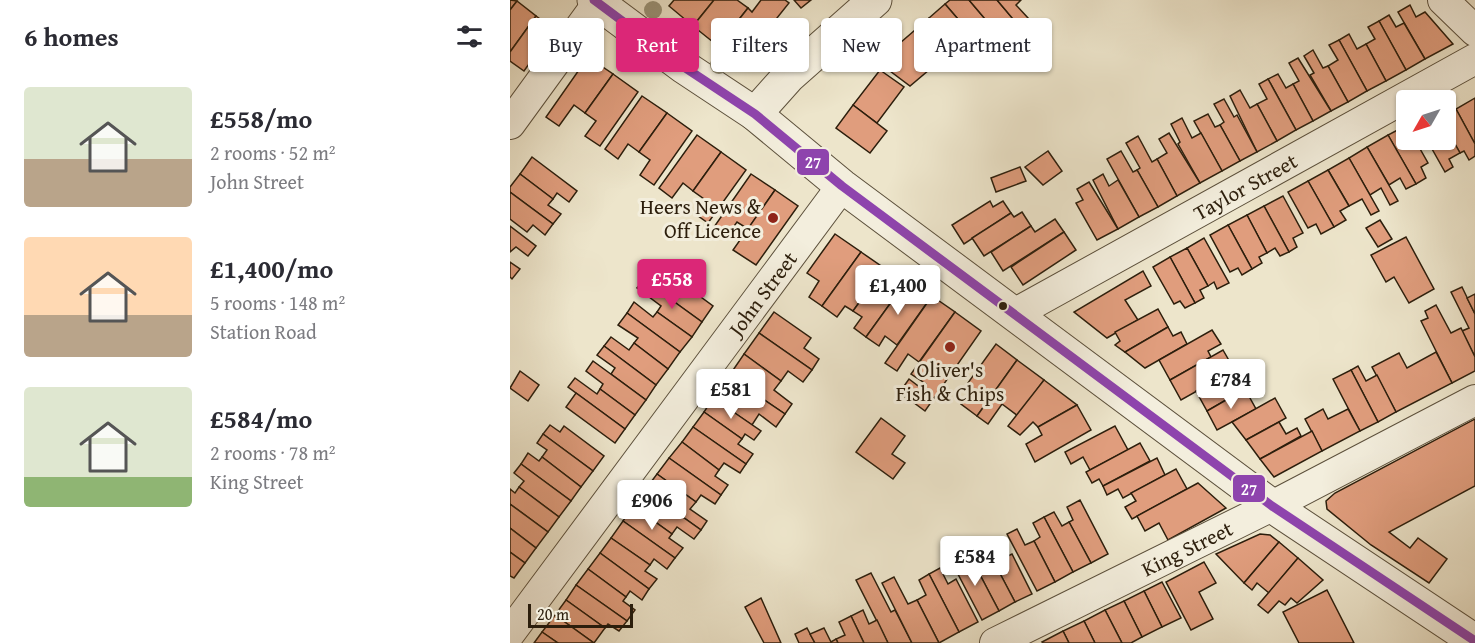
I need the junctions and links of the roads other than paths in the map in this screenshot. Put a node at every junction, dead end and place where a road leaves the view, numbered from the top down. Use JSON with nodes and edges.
{"nodes":[{"id":1,"x":875,"y":0,"type":"edge"},
{"id":2,"x":1443,"y":0,"type":"edge"},
{"id":3,"x":596,"y":2,"type":"edge"},
{"id":4,"x":1475,"y":31,"type":"edge"},
{"id":5,"x":1475,"y":58,"type":"edge"},
{"id":6,"x":755,"y":114,"type":"junction"},
{"id":7,"x":510,"y":124,"type":"edge"},
{"id":8,"x":842,"y":186,"type":"junction"},
{"id":9,"x":1014,"y":314,"type":"junction"},
{"id":10,"x":1475,"y":400,"type":"edge"},
{"id":11,"x":1272,"y":506,"type":"junction"},
{"id":12,"x":510,"y":633,"type":"edge"},
{"id":13,"x":1475,"y":641,"type":"edge"},
{"id":14,"x":995,"y":643,"type":"edge"}],
"edges":[{"from":1,"to":6,"type":"street"},
{"from":2,"to":4,"type":"street"},
{"from":3,"to":6,"type":"street"},
{"from":3,"to":7,"type":"street"},
{"from":5,"to":9,"type":"street","name":"Taylor Street"},
{"from":6,"to":8,"type":"street"},
{"from":8,"to":9,"type":"street"},
{"from":8,"to":12,"type":"street","name":"John Street"},
{"from":9,"to":11,"type":"street"},
{"from":10,"to":11,"type":"street","name":"King Street"},
{"from":11,"to":13,"type":"street"},
{"from":11,"to":14,"type":"street","name":"King Street"}]}
